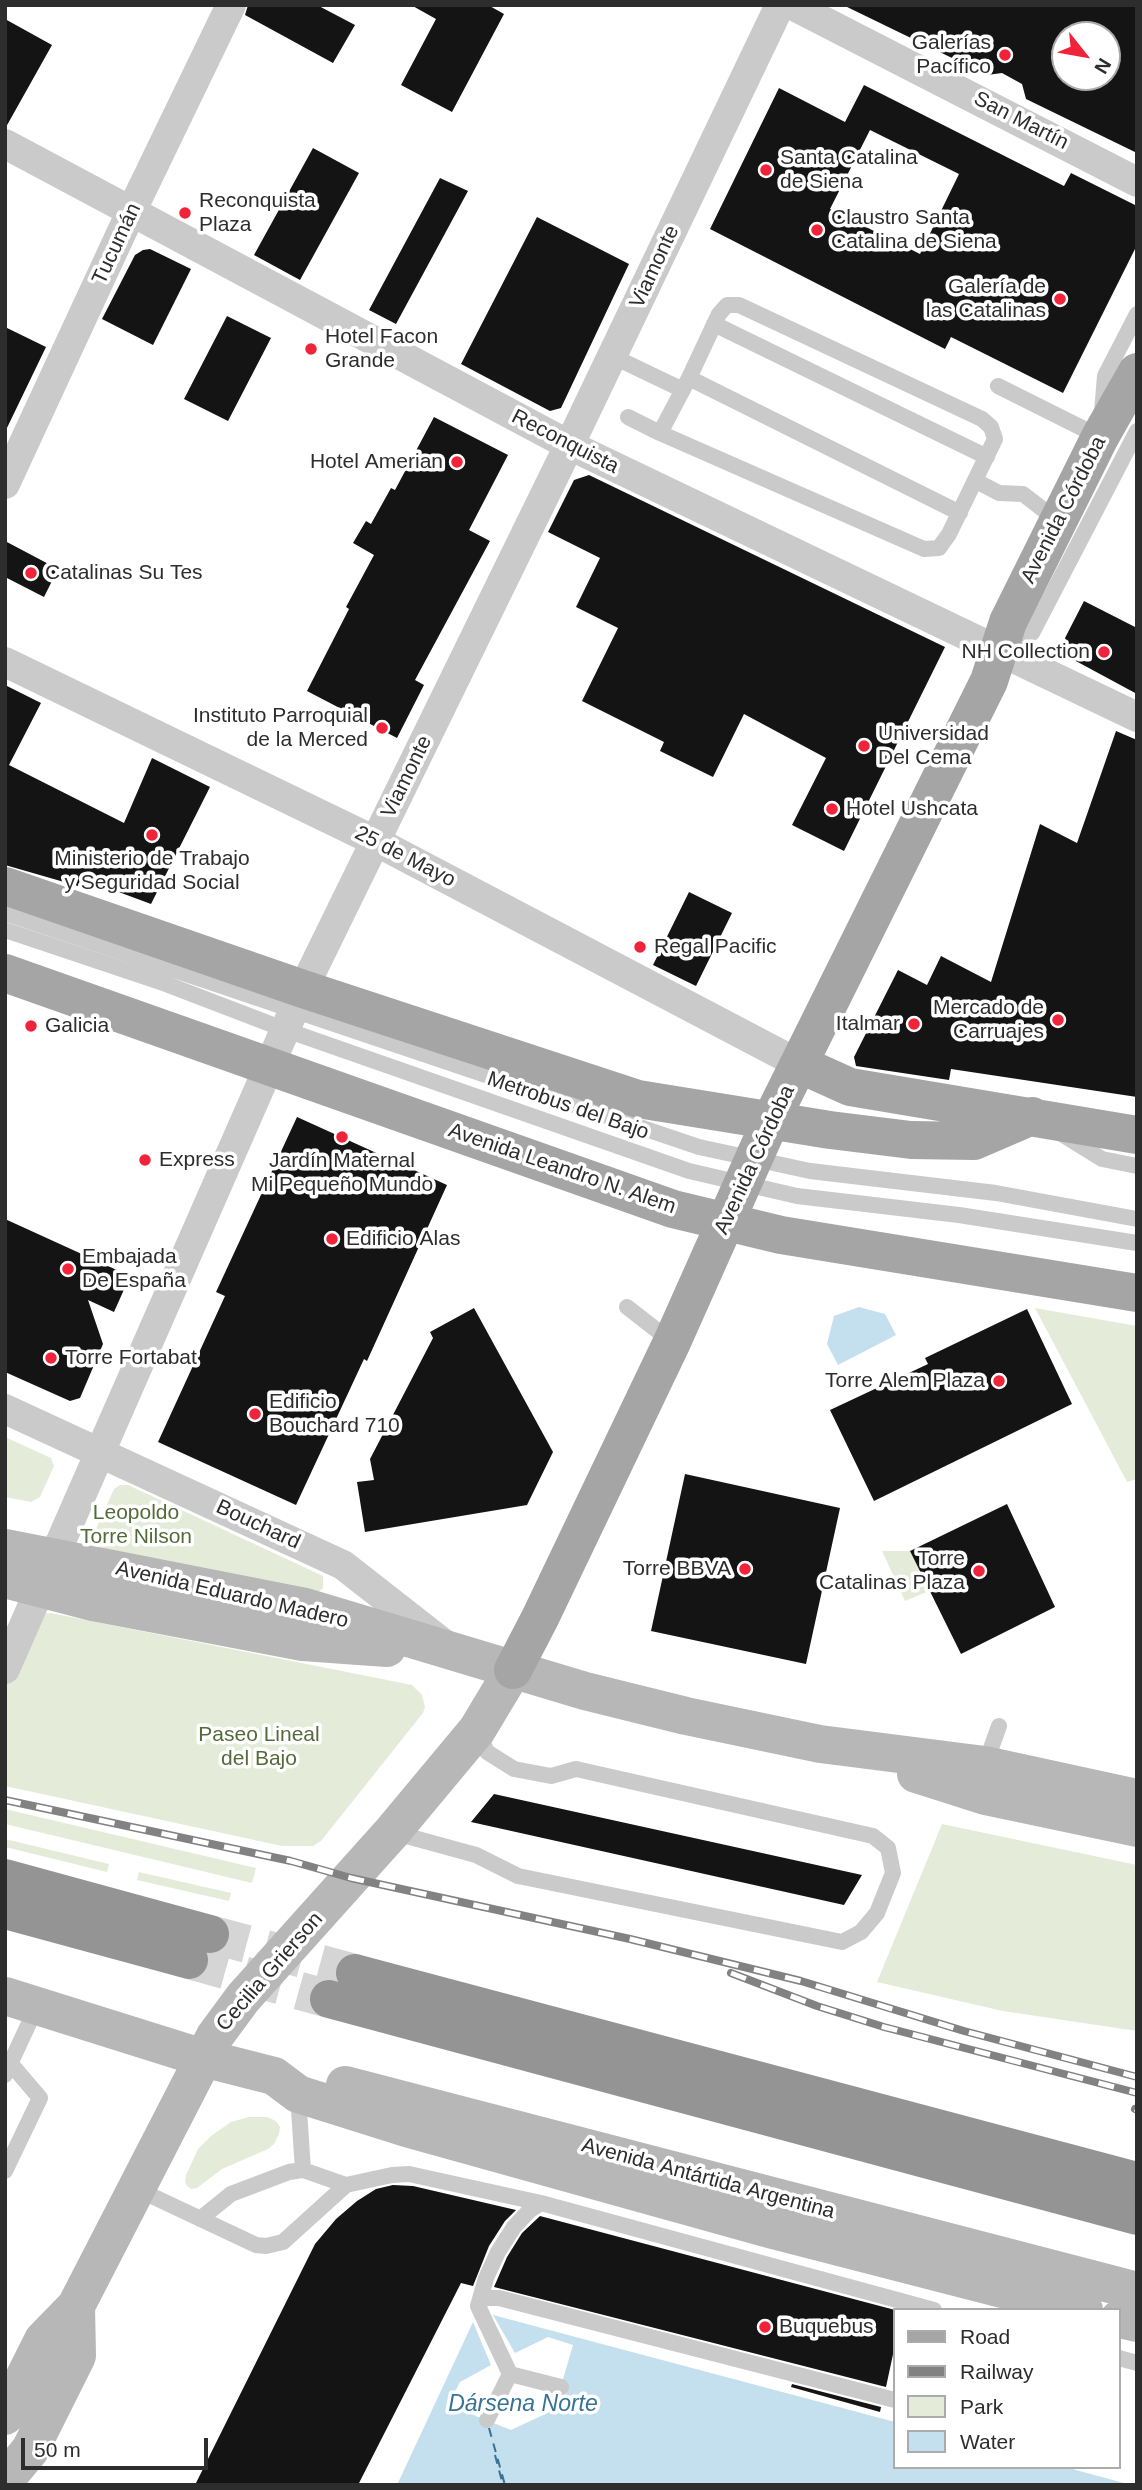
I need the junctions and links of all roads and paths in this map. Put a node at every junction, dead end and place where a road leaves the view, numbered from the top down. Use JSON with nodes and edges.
{"nodes":[{"id":1,"x":231,"y":5,"type":"edge"},
{"id":2,"x":780,"y":5,"type":"edge"},
{"id":3,"x":792,"y":5,"type":"edge"},
{"id":4,"x":5,"y":144,"type":"edge"},
{"id":5,"x":1137,"y":181,"type":"edge"},
{"id":6,"x":131,"y":212,"type":"junction"},
{"id":7,"x":1137,"y":314,"type":"edge"},
{"id":8,"x":714,"y":324,"type":"junction"},
{"id":9,"x":612,"y":356,"type":"junction"},
{"id":10,"x":1137,"y":372,"type":"edge"},
{"id":11,"x":686,"y":384,"type":"junction"},
{"id":12,"x":998,"y":386,"type":"dead end"},
{"id":13,"x":628,"y":417,"type":"dead end"},
{"id":14,"x":660,"y":433,"type":"junction"},
{"id":15,"x":1119,"y":434,"type":"edge"},
{"id":16,"x":569,"y":445,"type":"junction"},
{"id":17,"x":987,"y":457,"type":"junction"},
{"id":18,"x":976,"y":481,"type":"junction"},
{"id":19,"x":5,"y":484,"type":"edge"},
{"id":20,"x":960,"y":513,"type":"junction"},
{"id":21,"x":1058,"y":521,"type":"junction"},
{"id":22,"x":999,"y":652,"type":"junction"},
{"id":23,"x":5,"y":662,"type":"edge"},
{"id":24,"x":1137,"y":717,"type":"edge"},
{"id":25,"x":376,"y":841,"type":"junction"},
{"id":26,"x":5,"y":886,"type":"edge"},
{"id":27,"x":5,"y":913,"type":"edge"},
{"id":28,"x":5,"y":930,"type":"edge"},
{"id":29,"x":5,"y":974,"type":"edge"},
{"id":30,"x":295,"y":1010,"type":"junction"},
{"id":31,"x":799,"y":1064,"type":"junction"},
{"id":32,"x":269,"y":1066,"type":"junction"},
{"id":33,"x":1032,"y":1116,"type":"junction"},
{"id":34,"x":771,"y":1120,"type":"junction"},
{"id":35,"x":1137,"y":1135,"type":"edge"},
{"id":36,"x":1137,"y":1166,"type":"edge"},
{"id":37,"x":748,"y":1173,"type":"junction"},
{"id":38,"x":1137,"y":1219,"type":"edge"},
{"id":39,"x":726,"y":1223,"type":"junction"},
{"id":40,"x":1137,"y":1243,"type":"edge"},
{"id":41,"x":1137,"y":1293,"type":"edge"},
{"id":42,"x":627,"y":1307,"type":"dead end"},
{"id":43,"x":672,"y":1342,"type":"junction"},
{"id":44,"x":5,"y":1409,"type":"edge"},
{"id":45,"x":99,"y":1451,"type":"junction"},
{"id":46,"x":5,"y":1548,"type":"edge"},
{"id":47,"x":33,"y":1575,"type":"edge"},
{"id":48,"x":456,"y":1653,"type":"junction"},
{"id":49,"x":5,"y":1669,"type":"edge"},
{"id":50,"x":513,"y":1670,"type":"junction"},
{"id":51,"x":999,"y":1726,"type":"dead end"},
{"id":52,"x":477,"y":1730,"type":"junction"},
{"id":53,"x":820,"y":1744,"type":"junction"},
{"id":54,"x":985,"y":1765,"type":"junction"},
{"id":55,"x":1137,"y":1798,"type":"edge"},
{"id":56,"x":1137,"y":1828,"type":"edge"},
{"id":57,"x":392,"y":1832,"type":"junction"},
{"id":58,"x":5,"y":1878,"type":"edge"},
{"id":59,"x":5,"y":1910,"type":"edge"},
{"id":60,"x":21,"y":2001,"type":"edge"},
{"id":61,"x":203,"y":2058,"type":"junction"},
{"id":62,"x":8,"y":2070,"type":"edge"},
{"id":63,"x":288,"y":2086,"type":"junction"},
{"id":64,"x":303,"y":2170,"type":"junction"},
{"id":65,"x":5,"y":2171,"type":"edge"},
{"id":66,"x":1137,"y":2181,"type":"edge"},
{"id":67,"x":346,"y":2185,"type":"junction"},
{"id":68,"x":136,"y":2189,"type":"junction"},
{"id":69,"x":541,"y":2203,"type":"junction"},
{"id":70,"x":1137,"y":2216,"type":"edge"},
{"id":71,"x":200,"y":2218,"type":"junction"},
{"id":72,"x":1137,"y":2291,"type":"edge"},
{"id":73,"x":76,"y":2306,"type":"junction"},
{"id":74,"x":478,"y":2306,"type":"junction"},
{"id":75,"x":927,"y":2308,"type":"edge"},
{"id":76,"x":1076,"y":2308,"type":"edge"},
{"id":77,"x":510,"y":2374,"type":"junction"},
{"id":78,"x":561,"y":2387,"type":"dead end"},
{"id":79,"x":894,"y":2400,"type":"edge"},
{"id":80,"x":5,"y":2416,"type":"edge"},
{"id":81,"x":487,"y":2420,"type":"dead end"},
{"id":82,"x":5,"y":2480,"type":"edge"}],
"edges":[{"from":1,"to":6,"type":"street","name":"Tucumán"},
{"from":2,"to":9,"type":"street","name":"Viamonte"},
{"from":3,"to":5,"type":"street","name":"San Martín"},
{"from":4,"to":6,"type":"street","name":"Reconquista"},
{"from":6,"to":16,"type":"street","name":"Reconquista"},
{"from":6,"to":19,"type":"street","name":"Tucumán"},
{"from":7,"to":15,"type":"lane"},
{"from":8,"to":11,"type":"lane"},
{"from":8,"to":17,"type":"lane"},
{"from":8,"to":17,"type":"lane"},
{"from":9,"to":11,"type":"lane"},
{"from":9,"to":16,"type":"street","name":"Viamonte"},
{"from":10,"to":15,"type":"main road","name":"Avenida Córdoba"},
{"from":11,"to":14,"type":"lane"},
{"from":11,"to":20,"type":"lane"},
{"from":12,"to":15,"type":"lane"},
{"from":13,"to":14,"type":"lane"},
{"from":14,"to":20,"type":"lane"},
{"from":15,"to":21,"type":"main road","name":"Avenida Córdoba"},
{"from":15,"to":22,"type":"lane","name":"Avenida Córdoba"},
{"from":16,"to":22,"type":"street","name":"Reconquista"},
{"from":16,"to":25,"type":"street","name":"Viamonte"},
{"from":17,"to":18,"type":"lane"},
{"from":18,"to":20,"type":"lane"},
{"from":18,"to":21,"type":"lane"},
{"from":21,"to":22,"type":"main road","name":"Avenida Córdoba"},
{"from":22,"to":24,"type":"street","name":"Reconquista"},
{"from":22,"to":31,"type":"main road","name":"Avenida Córdoba"},
{"from":23,"to":25,"type":"street","name":"25 de Mayo"},
{"from":25,"to":30,"type":"street","name":"Viamonte"},
{"from":25,"to":31,"type":"street","name":"25 de Mayo"},
{"from":26,"to":30,"type":"main road"},
{"from":27,"to":30,"type":"lane","name":"Metrobus del Bajo"},
{"from":28,"to":30,"type":"lane","name":"Metrobus del Bajo"},
{"from":29,"to":32,"type":"main road","name":"Avenida Leandro N. Alem"},
{"from":30,"to":32,"type":"street","name":"Viamonte"},
{"from":30,"to":34,"type":"main road"},
{"from":30,"to":37,"type":"lane","name":"Metrobus del Bajo"},
{"from":30,"to":37,"type":"lane","name":"Metrobus del Bajo"},
{"from":31,"to":33,"type":"main road"},
{"from":31,"to":34,"type":"main road","name":"Avenida Córdoba"},
{"from":32,"to":39,"type":"main road","name":"Avenida Leandro N. Alem"},
{"from":32,"to":45,"type":"street","name":"Viamonte"},
{"from":33,"to":34,"type":"main road"},
{"from":33,"to":35,"type":"main road"},
{"from":33,"to":36,"type":"lane"},
{"from":34,"to":37,"type":"main road","name":"Avenida Córdoba"},
{"from":37,"to":38,"type":"lane","name":"Metrobus del Bajo"},
{"from":37,"to":39,"type":"main road","name":"Avenida Córdoba"},
{"from":37,"to":40,"type":"lane","name":"Metrobus del Bajo"},
{"from":39,"to":41,"type":"main road","name":"Avenida Leandro N. Alem"},
{"from":39,"to":43,"type":"main road","name":"Avenida Córdoba"},
{"from":42,"to":43,"type":"lane"},
{"from":43,"to":50,"type":"main road","name":"Avenida Córdoba"},
{"from":44,"to":45,"type":"street","name":"Bouchard"},
{"from":45,"to":47,"type":"street","name":"Viamonte"},
{"from":45,"to":48,"type":"street","name":"Bouchard"},
{"from":46,"to":47,"type":"main road","name":"Avenida Eduardo Madero"},
{"from":47,"to":48,"type":"main road","name":"Avenida Eduardo Madero"},
{"from":47,"to":49,"type":"street","name":"Viamonte"},
{"from":48,"to":50,"type":"main road","name":"Avenida Eduardo Madero"},
{"from":50,"to":52,"type":"main road","name":"Cecilia Grierson"},
{"from":50,"to":53,"type":"main road","name":"Avenida Eduardo Madero"},
{"from":51,"to":54,"type":"lane"},
{"from":52,"to":57,"type":"main road","name":"Cecilia Grierson"},
{"from":52,"to":57,"type":"lane"},
{"from":53,"to":54,"type":"main road","name":"Avenida Eduardo Madero"},
{"from":53,"to":56,"type":"main road","name":"Avenida Eduardo Madero"},
{"from":54,"to":55,"type":"main road","name":"Avenida Eduardo Madero"},
{"from":57,"to":61,"type":"main road","name":"Cecilia Grierson"},
{"from":58,"to":59,"type":"highway"},
{"from":60,"to":61,"type":"main road","name":"Avenida Antártida Argentina"},
{"from":60,"to":62,"type":"lane"},
{"from":61,"to":63,"type":"main road","name":"Avenida Antártida Argentina"},
{"from":61,"to":68,"type":"main road","name":"Cecilia Grierson"},
{"from":62,"to":65,"type":"lane"},
{"from":63,"to":64,"type":"lane"},
{"from":63,"to":72,"type":"main road","name":"Avenida Antártida Argentina"},
{"from":63,"to":76,"type":"main road","name":"Avenida Antártida Argentina"},
{"from":64,"to":67,"type":"lane"},
{"from":64,"to":71,"type":"lane"},
{"from":66,"to":70,"type":"highway"},
{"from":67,"to":69,"type":"lane"},
{"from":67,"to":71,"type":"lane"},
{"from":68,"to":71,"type":"lane"},
{"from":68,"to":73,"type":"main road","name":"Cecilia Grierson"},
{"from":69,"to":74,"type":"lane"},
{"from":69,"to":75,"type":"lane"},
{"from":73,"to":80,"type":"main road","name":"Cecilia Grierson"},
{"from":73,"to":82,"type":"main road","name":"Cecilia Grierson"},
{"from":74,"to":77,"type":"lane"},
{"from":74,"to":79,"type":"lane"},
{"from":77,"to":78,"type":"lane"},
{"from":77,"to":81,"type":"lane"}]}
